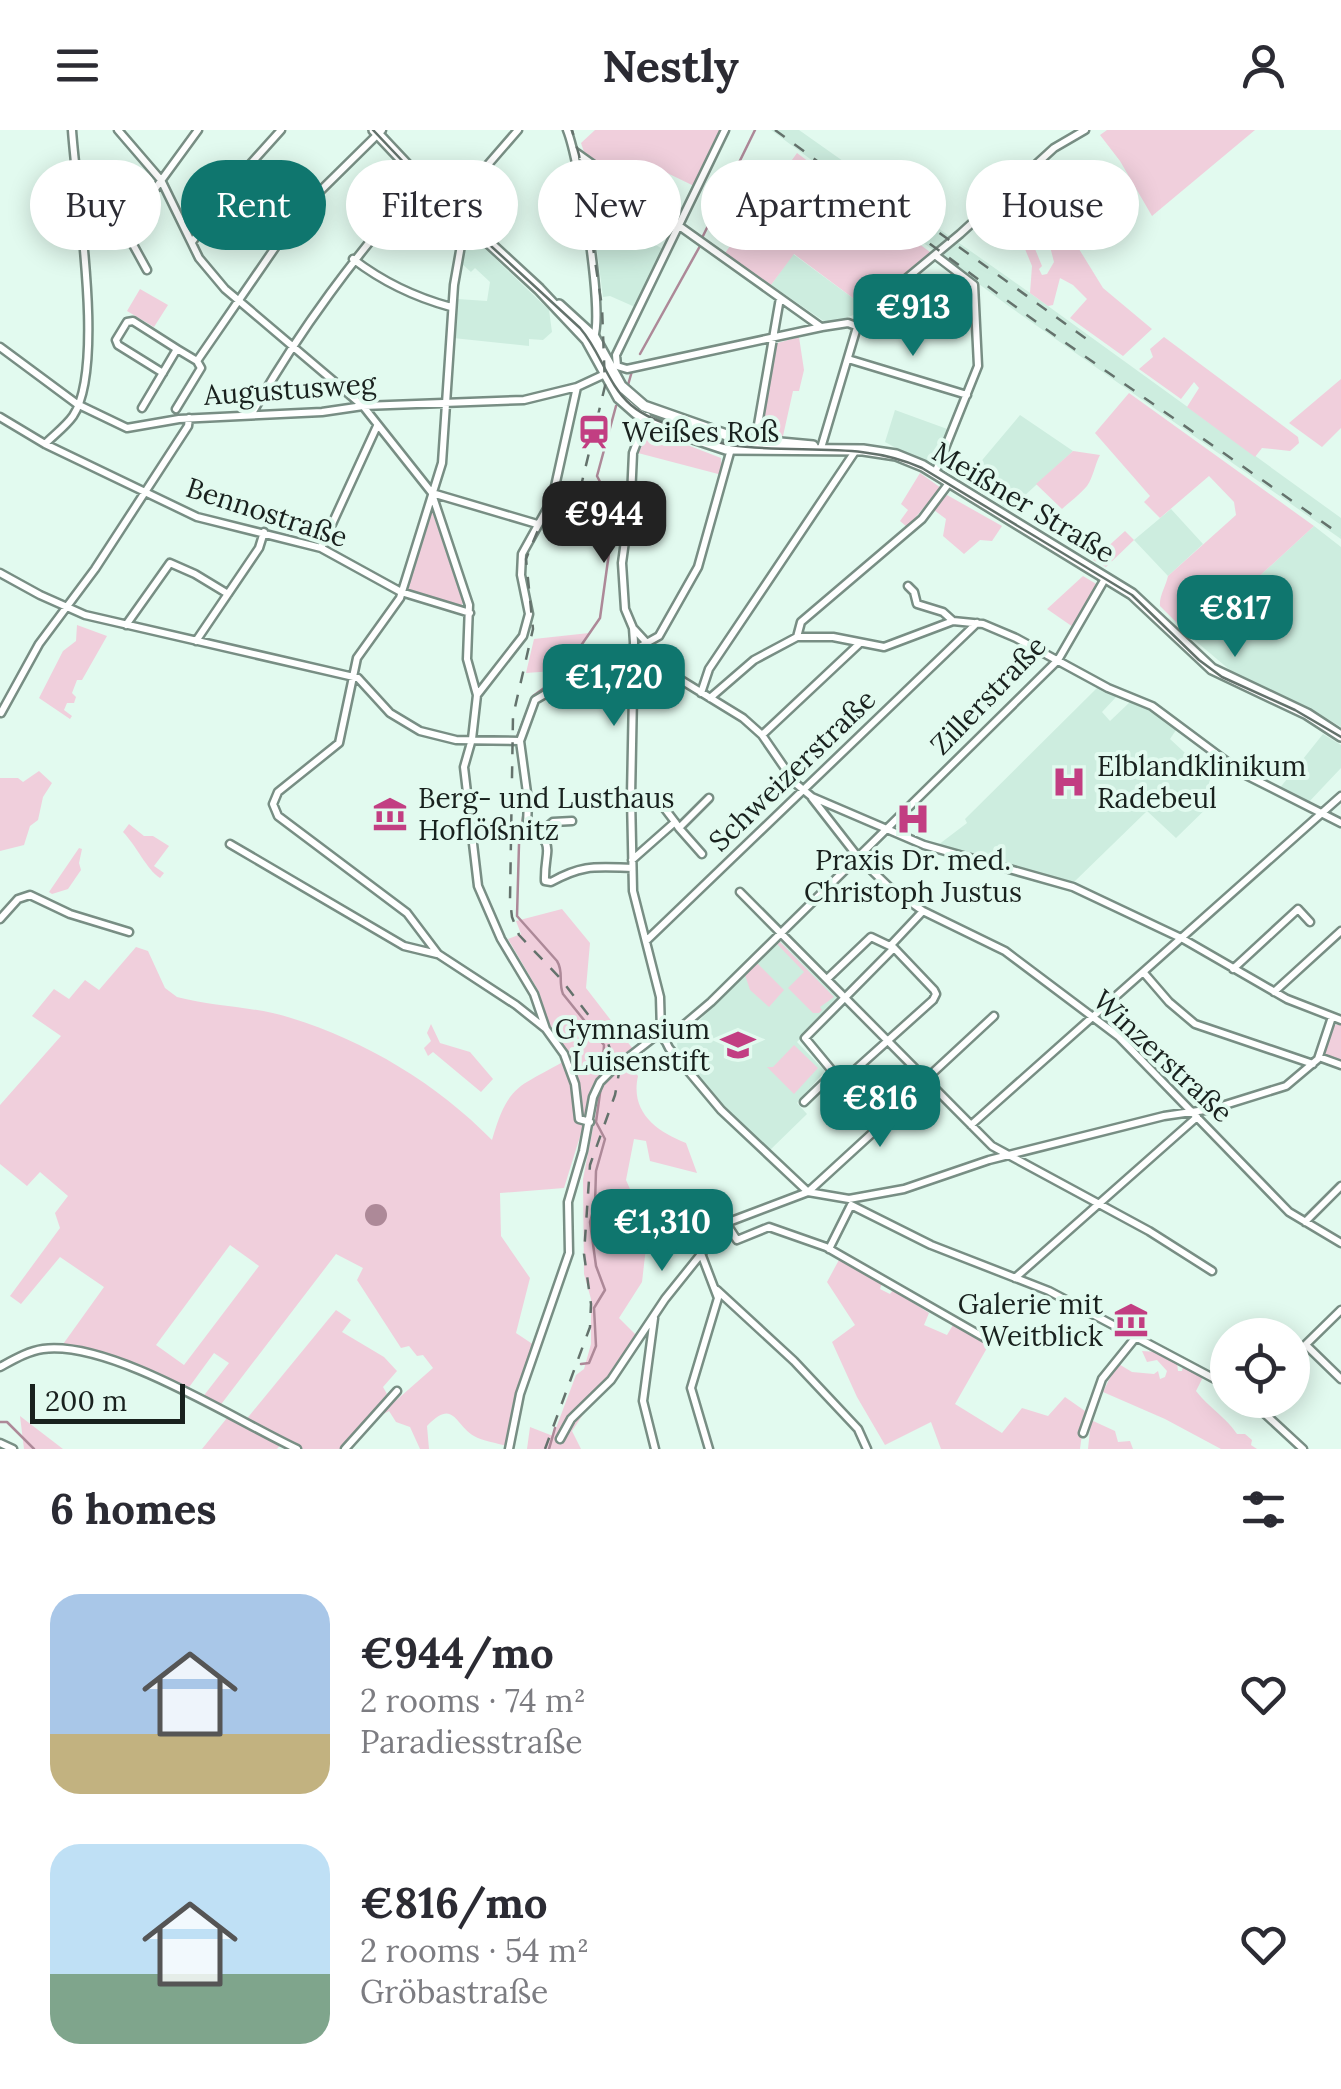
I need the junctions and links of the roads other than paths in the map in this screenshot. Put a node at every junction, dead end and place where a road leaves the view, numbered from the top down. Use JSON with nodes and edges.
{"nodes":[{"id":1,"x":72,"y":130,"type":"edge"},
{"id":2,"x":198,"y":130,"type":"edge"},
{"id":3,"x":281,"y":130,"type":"edge"},
{"id":4,"x":518,"y":130,"type":"edge"},
{"id":5,"x":566,"y":130,"type":"edge"},
{"id":6,"x":726,"y":130,"type":"edge"},
{"id":7,"x":1086,"y":130,"type":"edge"},
{"id":8,"x":378,"y":131,"type":"edge"},
{"id":9,"x":123,"y":132,"type":"edge"},
{"id":10,"x":574,"y":151,"type":"junction"},
{"id":11,"x":74,"y":160,"type":"edge"},
{"id":12,"x":145,"y":160,"type":"edge"},
{"id":13,"x":254,"y":160,"type":"edge"},
{"id":14,"x":403,"y":160,"type":"edge"},
{"id":15,"x":490,"y":160,"type":"edge"},
{"id":16,"x":587,"y":160,"type":"edge"},
{"id":17,"x":161,"y":180,"type":"joint"},
{"id":18,"x":326,"y":184,"type":"edge"},
{"id":19,"x":181,"y":222,"type":"edge"},
{"id":20,"x":681,"y":224,"type":"edge"},
{"id":21,"x":681,"y":227,"type":"edge"},
{"id":22,"x":82,"y":250,"type":"edge"},
{"id":23,"x":136,"y":250,"type":"edge"},
{"id":24,"x":195,"y":250,"type":"edge"},
{"id":25,"x":274,"y":250,"type":"edge"},
{"id":26,"x":359,"y":250,"type":"edge"},
{"id":27,"x":461,"y":250,"type":"edge"},
{"id":28,"x":496,"y":250,"type":"edge"},
{"id":29,"x":668,"y":250,"type":"edge"},
{"id":30,"x":935,"y":255,"type":"junction"},
{"id":31,"x":352,"y":258,"type":"junction"},
{"id":32,"x":147,"y":270,"type":"dead end"},
{"id":33,"x":538,"y":288,"type":"junction"},
{"id":34,"x":780,"y":298,"type":"junction"},
{"id":35,"x":239,"y":303,"type":"junction"},
{"id":36,"x":452,"y":307,"type":"junction"},
{"id":37,"x":856,"y":326,"type":"junction"},
{"id":38,"x":822,"y":328,"type":"junction"},
{"id":39,"x":594,"y":337,"type":"junction"},
{"id":40,"x":774,"y":338,"type":"junction"},
{"id":41,"x":291,"y":345,"type":"junction"},
{"id":42,"x":0,"y":346,"type":"edge"},
{"id":43,"x":177,"y":349,"type":"junction"},
{"id":44,"x":848,"y":359,"type":"junction"},
{"id":45,"x":197,"y":361,"type":"junction"},
{"id":46,"x":627,"y":370,"type":"junction"},
{"id":47,"x":163,"y":373,"type":"junction"},
{"id":48,"x":605,"y":374,"type":"junction"},
{"id":49,"x":621,"y":386,"type":"junction"},
{"id":50,"x":577,"y":387,"type":"junction"},
{"id":51,"x":967,"y":394,"type":"junction"},
{"id":52,"x":77,"y":404,"type":"junction"},
{"id":53,"x":446,"y":404,"type":"junction"},
{"id":54,"x":363,"y":406,"type":"junction"},
{"id":55,"x":142,"y":408,"type":"dead end"},
{"id":56,"x":650,"y":408,"type":"junction"},
{"id":57,"x":176,"y":409,"type":"dead end"},
{"id":58,"x":250,"y":415,"type":"junction"},
{"id":59,"x":0,"y":417,"type":"edge"},
{"id":60,"x":190,"y":418,"type":"junction"},
{"id":61,"x":646,"y":420,"type":"junction"},
{"id":62,"x":378,"y":425,"type":"junction"},
{"id":63,"x":755,"y":442,"type":"junction"},
{"id":64,"x":45,"y":444,"type":"junction"},
{"id":65,"x":818,"y":448,"type":"junction"},
{"id":66,"x":841,"y":448,"type":"junction"},
{"id":67,"x":731,"y":449,"type":"junction"},
{"id":68,"x":856,"y":449,"type":"junction"},
{"id":69,"x":845,"y":466,"type":"junction"},
{"id":70,"x":935,"y":473,"type":"junction"},
{"id":71,"x":950,"y":483,"type":"junction"},
{"id":72,"x":145,"y":493,"type":"junction"},
{"id":73,"x":432,"y":493,"type":"junction"},
{"id":74,"x":538,"y":524,"type":"junction"},
{"id":75,"x":264,"y":532,"type":"junction"},
{"id":76,"x":321,"y":548,"type":"junction"},
{"id":77,"x":0,"y":573,"type":"edge"},
{"id":78,"x":1106,"y":577,"type":"junction"},
{"id":79,"x":908,"y":586,"type":"dead end"},
{"id":80,"x":402,"y":592,"type":"junction"},
{"id":81,"x":228,"y":594,"type":"junction"},
{"id":82,"x":68,"y":607,"type":"junction"},
{"id":83,"x":470,"y":614,"type":"junction"},
{"id":84,"x":953,"y":621,"type":"junction"},
{"id":85,"x":966,"y":622,"type":"junction"},
{"id":86,"x":126,"y":624,"type":"junction"},
{"id":87,"x":977,"y":624,"type":"junction"},
{"id":88,"x":633,"y":628,"type":"junction"},
{"id":89,"x":970,"y":632,"type":"junction"},
{"id":90,"x":797,"y":637,"type":"junction"},
{"id":91,"x":196,"y":641,"type":"junction"},
{"id":92,"x":860,"y":644,"type":"junction"},
{"id":93,"x":649,"y":645,"type":"junction"},
{"id":94,"x":634,"y":650,"type":"junction"},
{"id":95,"x":1058,"y":660,"type":"junction"},
{"id":96,"x":632,"y":661,"type":"junction"},
{"id":97,"x":354,"y":676,"type":"junction"},
{"id":98,"x":701,"y":693,"type":"junction"},
{"id":99,"x":477,"y":695,"type":"junction"},
{"id":100,"x":710,"y":698,"type":"junction"},
{"id":101,"x":0,"y":713,"type":"edge"},
{"id":102,"x":762,"y":734,"type":"junction"},
{"id":103,"x":1341,"y":736,"type":"edge"},
{"id":104,"x":472,"y":739,"type":"junction"},
{"id":105,"x":518,"y":741,"type":"junction"},
{"id":106,"x":801,"y":789,"type":"junction"},
{"id":107,"x":1341,"y":796,"type":"edge"},
{"id":108,"x":710,"y":798,"type":"dead end"},
{"id":109,"x":812,"y":798,"type":"junction"},
{"id":110,"x":662,"y":805,"type":"dead end"},
{"id":111,"x":1322,"y":816,"type":"junction"},
{"id":112,"x":572,"y":821,"type":"dead end"},
{"id":113,"x":1341,"y":823,"type":"edge"},
{"id":114,"x":677,"y":825,"type":"junction"},
{"id":115,"x":886,"y":830,"type":"junction"},
{"id":116,"x":540,"y":833,"type":"junction"},
{"id":117,"x":230,"y":844,"type":"dead end"},
{"id":118,"x":702,"y":854,"type":"dead end"},
{"id":119,"x":858,"y":857,"type":"junction"},
{"id":120,"x":632,"y":864,"type":"junction"},
{"id":121,"x":740,"y":892,"type":"dead end"},
{"id":122,"x":924,"y":911,"type":"junction"},
{"id":123,"x":0,"y":919,"type":"edge"},
{"id":124,"x":1310,"y":922,"type":"dead end"},
{"id":125,"x":1341,"y":930,"type":"edge"},
{"id":126,"x":129,"y":932,"type":"dead end"},
{"id":127,"x":780,"y":934,"type":"junction"},
{"id":128,"x":1182,"y":939,"type":"junction"},
{"id":129,"x":646,"y":941,"type":"junction"},
{"id":130,"x":893,"y":946,"type":"junction"},
{"id":131,"x":438,"y":954,"type":"junction"},
{"id":132,"x":1233,"y":969,"type":"junction"},
{"id":133,"x":1144,"y":973,"type":"junction"},
{"id":134,"x":827,"y":980,"type":"junction"},
{"id":135,"x":1274,"y":992,"type":"junction"},
{"id":136,"x":845,"y":998,"type":"junction"},
{"id":137,"x":994,"y":1016,"type":"dead end"},
{"id":138,"x":1094,"y":1016,"type":"junction"},
{"id":139,"x":1332,"y":1017,"type":"junction"},
{"id":140,"x":1341,"y":1020,"type":"edge"},
{"id":141,"x":546,"y":1029,"type":"junction"},
{"id":142,"x":661,"y":1032,"type":"junction"},
{"id":143,"x":665,"y":1041,"type":"junction"},
{"id":144,"x":887,"y":1041,"type":"junction"},
{"id":145,"x":1316,"y":1060,"type":"junction"},
{"id":146,"x":1341,"y":1065,"type":"edge"},
{"id":147,"x":834,"y":1072,"type":"junction"},
{"id":148,"x":926,"y":1081,"type":"junction"},
{"id":149,"x":804,"y":1102,"type":"dead end"},
{"id":150,"x":1195,"y":1115,"type":"junction"},
{"id":151,"x":590,"y":1122,"type":"junction"},
{"id":152,"x":971,"y":1125,"type":"junction"},
{"id":153,"x":1006,"y":1155,"type":"junction"},
{"id":154,"x":1341,"y":1186,"type":"edge"},
{"id":155,"x":808,"y":1192,"type":"junction"},
{"id":156,"x":850,"y":1202,"type":"junction"},
{"id":157,"x":1099,"y":1204,"type":"junction"},
{"id":158,"x":1304,"y":1222,"type":"junction"},
{"id":159,"x":726,"y":1223,"type":"junction"},
{"id":160,"x":1341,"y":1243,"type":"edge"},
{"id":161,"x":828,"y":1249,"type":"junction"},
{"id":162,"x":702,"y":1256,"type":"junction"},
{"id":163,"x":1212,"y":1270,"type":"dead end"},
{"id":164,"x":1014,"y":1278,"type":"junction"},
{"id":165,"x":717,"y":1290,"type":"junction"},
{"id":166,"x":1341,"y":1310,"type":"edge"},
{"id":167,"x":654,"y":1316,"type":"junction"},
{"id":168,"x":1136,"y":1337,"type":"junction"},
{"id":169,"x":985,"y":1338,"type":"dead end"},
{"id":170,"x":1310,"y":1341,"type":"edge"},
{"id":171,"x":1310,"y":1349,"type":"edge"},
{"id":172,"x":0,"y":1367,"type":"edge"},
{"id":173,"x":1210,"y":1376,"type":"edge"},
{"id":174,"x":1341,"y":1378,"type":"edge"},
{"id":175,"x":397,"y":1391,"type":"dead end"},
{"id":176,"x":1269,"y":1418,"type":"edge"},
{"id":177,"x":1083,"y":1433,"type":"dead end"},
{"id":178,"x":560,"y":1439,"type":"dead end"},
{"id":179,"x":0,"y":1442,"type":"edge"},
{"id":180,"x":12,"y":1449,"type":"edge"},
{"id":181,"x":297,"y":1449,"type":"edge"},
{"id":182,"x":345,"y":1449,"type":"edge"},
{"id":183,"x":509,"y":1449,"type":"edge"},
{"id":184,"x":655,"y":1449,"type":"edge"},
{"id":185,"x":709,"y":1449,"type":"edge"},
{"id":186,"x":867,"y":1449,"type":"edge"},
{"id":187,"x":1303,"y":1449,"type":"edge"}],
"edges":[{"from":1,"to":11,"type":"street"},
{"from":2,"to":17,"type":"street"},
{"from":3,"to":13,"type":"street"},
{"from":4,"to":15,"type":"street"},
{"from":5,"to":10,"type":"street"},
{"from":6,"to":20,"type":"street"},
{"from":7,"to":30,"type":"street"},
{"from":8,"to":14,"type":"main road","name":"Meißner Straße"},
{"from":8,"to":18,"type":"street"},
{"from":9,"to":12,"type":"street"},
{"from":10,"to":16,"type":"street"},
{"from":10,"to":39,"type":"street"},
{"from":17,"to":19,"type":"street"},
{"from":21,"to":34,"type":"street"},
{"from":22,"to":52,"type":"street"},
{"from":23,"to":32,"type":"street"},
{"from":24,"to":35,"type":"street"},
{"from":25,"to":35,"type":"street"},
{"from":26,"to":31,"type":"street"},
{"from":27,"to":36,"type":"street"},
{"from":28,"to":33,"type":"main road","name":"Meißner Straße"},
{"from":29,"to":46,"type":"street"},
{"from":30,"to":37,"type":"street"},
{"from":30,"to":51,"type":"street"},
{"from":31,"to":36,"type":"street"},
{"from":31,"to":41,"type":"street"},
{"from":33,"to":39,"type":"main road","name":"Meißner Straße"},
{"from":33,"to":48,"type":"main road","name":"Meißner Straße"},
{"from":34,"to":38,"type":"street"},
{"from":34,"to":40,"type":"street"},
{"from":35,"to":41,"type":"street"},
{"from":35,"to":45,"type":"street"},
{"from":36,"to":53,"type":"street"},
{"from":37,"to":38,"type":"street"},
{"from":37,"to":44,"type":"street"},
{"from":38,"to":40,"type":"street"},
{"from":39,"to":49,"type":"main road","name":"Meißner Straße"},
{"from":40,"to":46,"type":"street"},
{"from":40,"to":63,"type":"street"},
{"from":41,"to":54,"type":"street"},
{"from":41,"to":58,"type":"street"},
{"from":42,"to":52,"type":"street","name":"Augustusweg"},
{"from":43,"to":45,"type":"street","name":"Augustusweg"},
{"from":43,"to":47,"type":"street","name":"Augustusweg"},
{"from":43,"to":47,"type":"street","name":"Augustusweg"},
{"from":44,"to":51,"type":"street"},
{"from":44,"to":65,"type":"street"},
{"from":45,"to":57,"type":"street","name":"Augustusweg"},
{"from":46,"to":49,"type":"street"},
{"from":47,"to":55,"type":"street","name":"Augustusweg"},
{"from":48,"to":50,"type":"street","name":"Augustusweg"},
{"from":48,"to":61,"type":"main road","name":"Meißner Straße"},
{"from":49,"to":56,"type":"main road","name":"Meißner Straße"},
{"from":50,"to":53,"type":"street","name":"Augustusweg"},
{"from":50,"to":74,"type":"street"},
{"from":51,"to":70,"type":"street"},
{"from":52,"to":60,"type":"street","name":"Augustusweg"},
{"from":52,"to":64,"type":"street"},
{"from":53,"to":54,"type":"street","name":"Augustusweg"},
{"from":53,"to":73,"type":"street"},
{"from":54,"to":58,"type":"street","name":"Augustusweg"},
{"from":54,"to":62,"type":"street"},
{"from":56,"to":61,"type":"street"},
{"from":56,"to":63,"type":"main road","name":"Meißner Straße"},
{"from":58,"to":60,"type":"street","name":"Augustusweg"},
{"from":59,"to":64,"type":"street","name":"Bennostraße"},
{"from":60,"to":72,"type":"street"},
{"from":61,"to":67,"type":"main road","name":"Meißner Straße"},
{"from":61,"to":88,"type":"street"},
{"from":62,"to":73,"type":"street"},
{"from":62,"to":76,"type":"street"},
{"from":63,"to":65,"type":"main road","name":"Meißner Straße"},
{"from":64,"to":72,"type":"street","name":"Bennostraße"},
{"from":65,"to":66,"type":"main road","name":"Meißner Straße"},
{"from":65,"to":67,"type":"main road","name":"Meißner Straße"},
{"from":66,"to":68,"type":"main road","name":"Meißner Straße"},
{"from":66,"to":69,"type":"street"},
{"from":67,"to":93,"type":"street"},
{"from":68,"to":69,"type":"street"},
{"from":68,"to":70,"type":"main road","name":"Meißner Straße"},
{"from":69,"to":98,"type":"street"},
{"from":70,"to":71,"type":"main road","name":"Meißner Straße"},
{"from":71,"to":78,"type":"main road","name":"Meißner Straße"},
{"from":71,"to":90,"type":"street"},
{"from":72,"to":75,"type":"street","name":"Bennostraße"},
{"from":72,"to":82,"type":"street"},
{"from":73,"to":74,"type":"street"},
{"from":73,"to":80,"type":"street"},
{"from":73,"to":83,"type":"street"},
{"from":74,"to":99,"type":"street"},
{"from":75,"to":76,"type":"street","name":"Bennostraße"},
{"from":75,"to":81,"type":"street"},
{"from":76,"to":80,"type":"street","name":"Bennostraße"},
{"from":77,"to":82,"type":"street"},
{"from":78,"to":95,"type":"street","name":"Zillerstraße"},
{"from":78,"to":103,"type":"main road","name":"Meißner Straße"},
{"from":79,"to":84,"type":"street"},
{"from":80,"to":83,"type":"street","name":"Bennostraße"},
{"from":80,"to":97,"type":"street"},
{"from":81,"to":86,"type":"street"},
{"from":81,"to":91,"type":"street"},
{"from":82,"to":86,"type":"street"},
{"from":82,"to":101,"type":"street"},
{"from":83,"to":99,"type":"street"},
{"from":84,"to":85,"type":"street"},
{"from":84,"to":92,"type":"street"},
{"from":85,"to":87,"type":"street"},
{"from":85,"to":89,"type":"street"},
{"from":86,"to":91,"type":"street"},
{"from":87,"to":89,"type":"street","name":"Schweizerstraße"},
{"from":87,"to":95,"type":"street"},
{"from":88,"to":93,"type":"street"},
{"from":88,"to":94,"type":"street"},
{"from":89,"to":106,"type":"street","name":"Schweizerstraße"},
{"from":90,"to":92,"type":"street"},
{"from":90,"to":100,"type":"street"},
{"from":91,"to":97,"type":"street"},
{"from":92,"to":102,"type":"street"},
{"from":93,"to":94,"type":"street"},
{"from":93,"to":98,"type":"street"},
{"from":94,"to":96,"type":"street"},
{"from":95,"to":111,"type":"street"},
{"from":95,"to":115,"type":"street","name":"Zillerstraße"},
{"from":96,"to":105,"type":"street"},
{"from":96,"to":120,"type":"street"},
{"from":97,"to":104,"type":"street"},
{"from":97,"to":131,"type":"street"},
{"from":98,"to":100,"type":"street"},
{"from":99,"to":104,"type":"street"},
{"from":100,"to":102,"type":"street"},
{"from":102,"to":106,"type":"street"},
{"from":104,"to":105,"type":"street"},
{"from":104,"to":141,"type":"street"},
{"from":105,"to":116,"type":"street"},
{"from":106,"to":109,"type":"street"},
{"from":106,"to":129,"type":"street","name":"Schweizerstraße"},
{"from":107,"to":111,"type":"street"},
{"from":108,"to":114,"type":"street"},
{"from":109,"to":115,"type":"street"},
{"from":109,"to":119,"type":"street","name":"Winzerstraße"},
{"from":110,"to":114,"type":"street"},
{"from":111,"to":113,"type":"street"},
{"from":111,"to":128,"type":"street"},
{"from":112,"to":116,"type":"street"},
{"from":114,"to":118,"type":"street"},
{"from":114,"to":120,"type":"street"},
{"from":115,"to":119,"type":"street","name":"Zillerstraße"},
{"from":115,"to":128,"type":"street"},
{"from":116,"to":120,"type":"street"},
{"from":117,"to":131,"type":"street"},
{"from":119,"to":122,"type":"street","name":"Winzerstraße"},
{"from":119,"to":127,"type":"street"},
{"from":120,"to":129,"type":"street"},
{"from":121,"to":127,"type":"street"},
{"from":122,"to":130,"type":"street"},
{"from":122,"to":138,"type":"street","name":"Winzerstraße"},
{"from":123,"to":126,"type":"street"},
{"from":124,"to":132,"type":"street"},
{"from":125,"to":135,"type":"street"},
{"from":127,"to":134,"type":"street"},
{"from":127,"to":143,"type":"street"},
{"from":128,"to":132,"type":"street"},
{"from":128,"to":133,"type":"street"},
{"from":129,"to":142,"type":"street"},
{"from":130,"to":134,"type":"street"},
{"from":130,"to":136,"type":"street"},
{"from":130,"to":144,"type":"street"},
{"from":131,"to":141,"type":"street"},
{"from":132,"to":135,"type":"street"},
{"from":133,"to":138,"type":"street"},
{"from":133,"to":145,"type":"street"},
{"from":134,"to":136,"type":"street"},
{"from":135,"to":139,"type":"street"},
{"from":136,"to":144,"type":"street"},
{"from":136,"to":147,"type":"street"},
{"from":137,"to":148,"type":"street"},
{"from":138,"to":150,"type":"street","name":"Winzerstraße"},
{"from":138,"to":152,"type":"street"},
{"from":139,"to":140,"type":"street"},
{"from":139,"to":145,"type":"street"},
{"from":141,"to":151,"type":"street"},
{"from":142,"to":143,"type":"street"},
{"from":142,"to":151,"type":"street"},
{"from":143,"to":155,"type":"street"},
{"from":144,"to":147,"type":"street"},
{"from":144,"to":148,"type":"street"},
{"from":145,"to":146,"type":"street"},
{"from":145,"to":150,"type":"street"},
{"from":147,"to":149,"type":"street"},
{"from":148,"to":152,"type":"street"},
{"from":148,"to":155,"type":"street"},
{"from":150,"to":153,"type":"street"},
{"from":150,"to":157,"type":"street"},
{"from":150,"to":158,"type":"street","name":"Winzerstraße"},
{"from":151,"to":183,"type":"street"},
{"from":152,"to":153,"type":"street"},
{"from":153,"to":156,"type":"street"},
{"from":153,"to":157,"type":"street"},
{"from":154,"to":158,"type":"street"},
{"from":155,"to":156,"type":"street"},
{"from":155,"to":159,"type":"street"},
{"from":156,"to":161,"type":"street"},
{"from":156,"to":164,"type":"street"},
{"from":157,"to":163,"type":"street"},
{"from":157,"to":164,"type":"street"},
{"from":158,"to":160,"type":"street","name":"Winzerstraße"},
{"from":159,"to":161,"type":"street"},
{"from":159,"to":162,"type":"street"},
{"from":161,"to":169,"type":"street"},
{"from":162,"to":165,"type":"street"},
{"from":162,"to":167,"type":"street"},
{"from":164,"to":168,"type":"street"},
{"from":165,"to":185,"type":"street"},
{"from":165,"to":186,"type":"street"},
{"from":166,"to":170,"type":"street"},
{"from":167,"to":178,"type":"street"},
{"from":167,"to":184,"type":"street"},
{"from":168,"to":173,"type":"street"},
{"from":168,"to":177,"type":"street"},
{"from":171,"to":174,"type":"street"},
{"from":172,"to":181,"type":"street"},
{"from":175,"to":182,"type":"street"},
{"from":176,"to":187,"type":"street"},
{"from":179,"to":180,"type":"street"}]}
